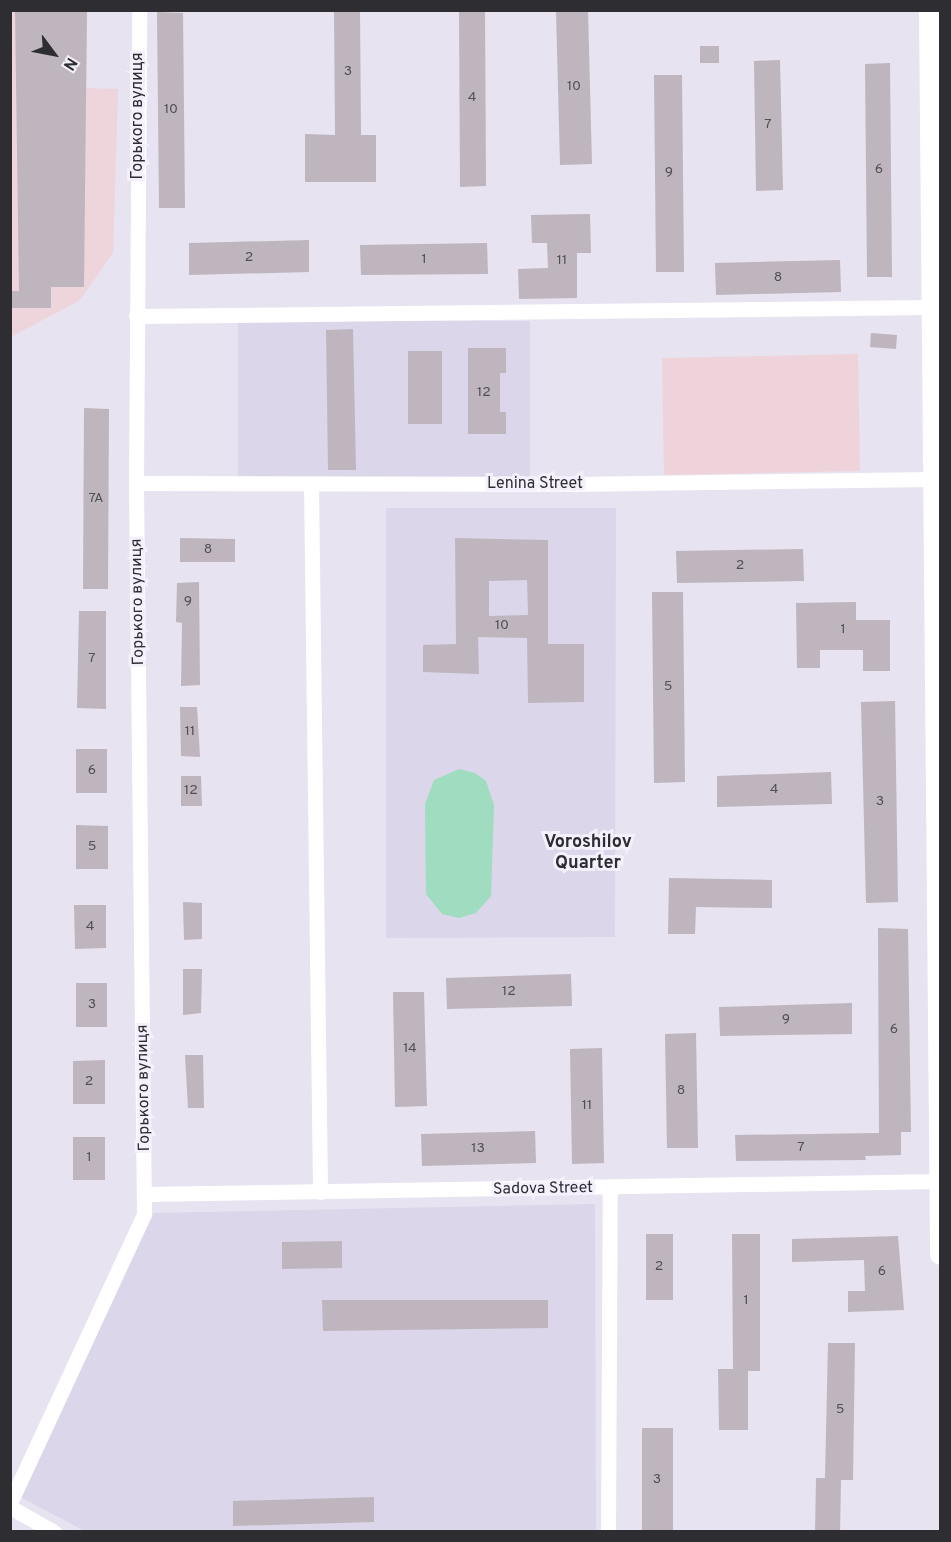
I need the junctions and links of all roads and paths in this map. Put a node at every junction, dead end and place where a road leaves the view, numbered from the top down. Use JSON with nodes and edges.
{"nodes":[{"id":1,"x":139,"y":10,"type":"edge"},
{"id":2,"x":929,"y":10,"type":"edge"},
{"id":3,"x":929,"y":307,"type":"junction"},
{"id":4,"x":136,"y":316,"type":"junction"},
{"id":5,"x":936,"y":388,"type":"edge"},
{"id":6,"x":937,"y":425,"type":"edge"},
{"id":7,"x":933,"y":479,"type":"junction"},
{"id":8,"x":136,"y":483,"type":"junction"},
{"id":9,"x":311,"y":483,"type":"junction"},
{"id":10,"x":939,"y":1181,"type":"edge"},
{"id":11,"x":610,"y":1188,"type":"junction"},
{"id":12,"x":320,"y":1192,"type":"junction"},
{"id":13,"x":145,"y":1194,"type":"junction"},
{"id":14,"x":940,"y":1254,"type":"edge"},
{"id":15,"x":10,"y":1505,"type":"edge"},
{"id":16,"x":54,"y":1532,"type":"edge"},
{"id":17,"x":608,"y":1532,"type":"edge"}],
"edges":[{"from":1,"to":4,"type":"street","name":"Горького вулиця"},
{"from":2,"to":3,"type":"street"},
{"from":3,"to":4,"type":"street"},
{"from":3,"to":5,"type":"street"},
{"from":4,"to":8,"type":"street","name":"Горького вулиця"},
{"from":5,"to":6,"type":"street"},
{"from":6,"to":7,"type":"street"},
{"from":7,"to":9,"type":"street","name":"Lenina Street"},
{"from":7,"to":10,"type":"street"},
{"from":8,"to":9,"type":"street","name":"Lenina Street"},
{"from":8,"to":13,"type":"street","name":"Горького вулиця"},
{"from":9,"to":12,"type":"street"},
{"from":10,"to":11,"type":"street","name":"Sadova Street"},
{"from":10,"to":14,"type":"street"},
{"from":11,"to":12,"type":"street","name":"Sadova Street"},
{"from":11,"to":17,"type":"street"},
{"from":12,"to":13,"type":"street","name":"Sadova Street"},
{"from":13,"to":15,"type":"street","name":"Горького вулиця"},
{"from":15,"to":16,"type":"street"}]}
